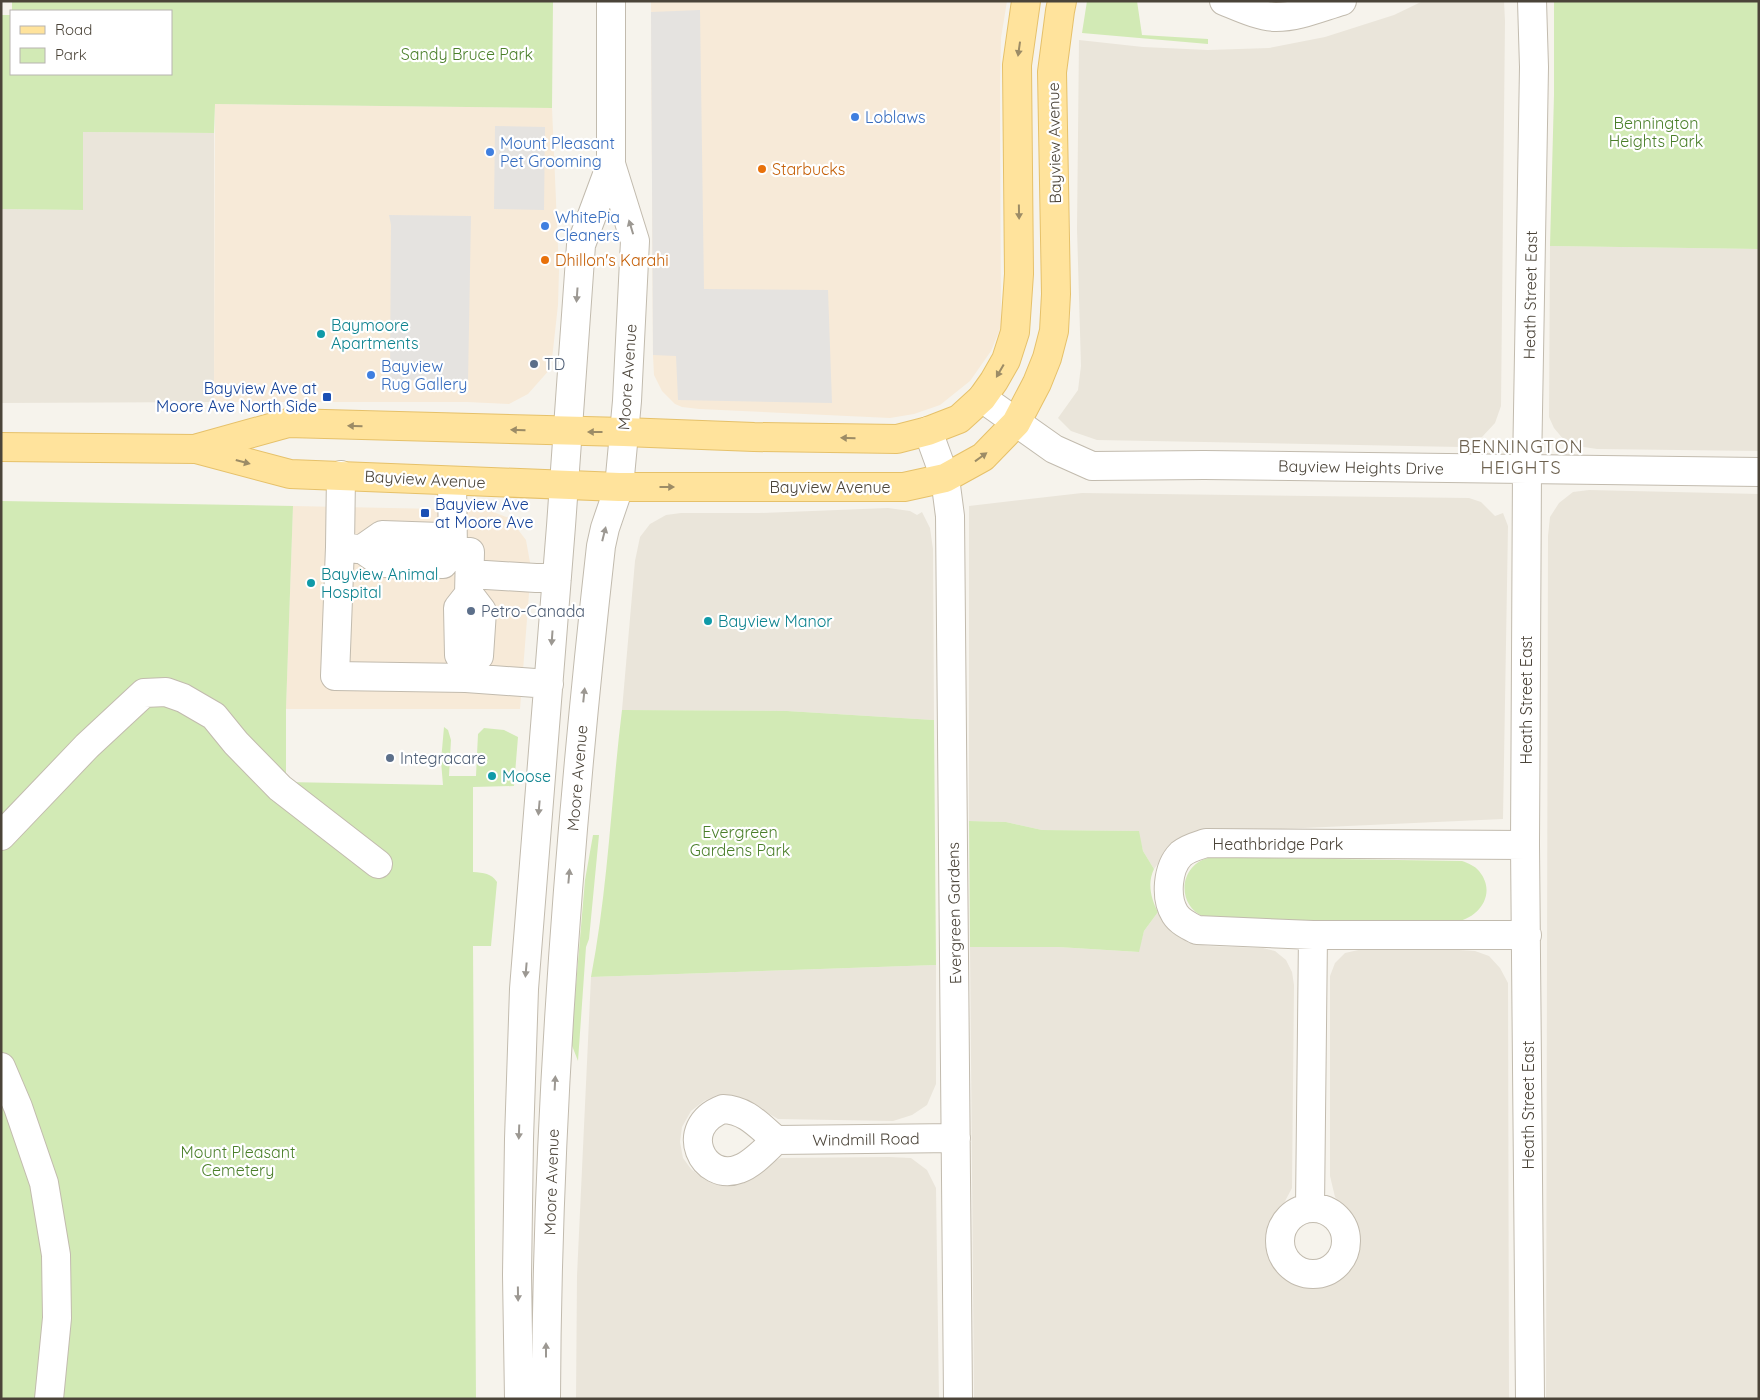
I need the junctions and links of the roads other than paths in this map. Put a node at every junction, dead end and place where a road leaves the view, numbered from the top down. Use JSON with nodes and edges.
{"nodes":[{"id":1,"x":611,"y":1,"type":"edge"},
{"id":2,"x":1026,"y":1,"type":"edge"},
{"id":3,"x":1062,"y":1,"type":"edge"},
{"id":4,"x":1224,"y":1,"type":"edge"},
{"id":5,"x":1342,"y":1,"type":"edge"},
{"id":6,"x":1532,"y":1,"type":"edge"},
{"id":7,"x":611,"y":164,"type":"junction"},
{"id":8,"x":982,"y":398,"type":"junction"},
{"id":9,"x":1016,"y":423,"type":"junction"},
{"id":10,"x":928,"y":431,"type":"junction"},
{"id":11,"x":566,"y":432,"type":"junction"},
{"id":12,"x":624,"y":432,"type":"junction"},
{"id":13,"x":1,"y":447,"type":"edge"},
{"id":14,"x":196,"y":449,"type":"junction"},
{"id":15,"x":1527,"y":469,"type":"junction"},
{"id":16,"x":1759,"y":472,"type":"edge"},
{"id":17,"x":341,"y":476,"type":"junction"},
{"id":18,"x":944,"y":478,"type":"junction"},
{"id":19,"x":452,"y":481,"type":"junction"},
{"id":20,"x":563,"y":485,"type":"junction"},
{"id":21,"x":619,"y":487,"type":"junction"},
{"id":22,"x":351,"y":548,"type":"junction"},
{"id":23,"x":453,"y":551,"type":"junction"},
{"id":24,"x":557,"y":577,"type":"junction"},
{"id":25,"x":470,"y":584,"type":"junction"},
{"id":26,"x":467,"y":671,"type":"junction"},
{"id":27,"x":549,"y":684,"type":"junction"},
{"id":28,"x":544,"y":742,"type":"junction"},
{"id":29,"x":580,"y":744,"type":"junction"},
{"id":30,"x":1,"y":836,"type":"edge"},
{"id":31,"x":1525,"y":845,"type":"junction"},
{"id":32,"x":378,"y":864,"type":"dead end"},
{"id":33,"x":1314,"y":935,"type":"junction"},
{"id":34,"x":1527,"y":935,"type":"junction"},
{"id":35,"x":1,"y":1066,"type":"edge"},
{"id":36,"x":956,"y":1138,"type":"junction"},
{"id":37,"x":776,"y":1140,"type":"dead end"},
{"id":38,"x":1310,"y":1208,"type":"dead end"},
{"id":39,"x":49,"y":1399,"type":"edge"},
{"id":40,"x":519,"y":1399,"type":"edge"},
{"id":41,"x":546,"y":1399,"type":"edge"},
{"id":42,"x":958,"y":1399,"type":"edge"},
{"id":43,"x":1530,"y":1399,"type":"edge"}],
"edges":[{"from":1,"to":7,"type":"street","name":"Moore Avenue"},
{"from":2,"to":8,"type":"main road","name":"Bayview Avenue","one_way":true},
{"from":3,"to":9,"type":"main road","name":"Bayview Avenue"},
{"from":4,"to":5,"type":"street"},
{"from":6,"to":15,"type":"street","name":"Heath Street East"},
{"from":7,"to":11,"type":"street","name":"Moore Avenue","one_way":true},
{"from":12,"to":7,"type":"street","name":"Moore Avenue","one_way":true},
{"from":8,"to":9,"type":"street","name":"Bayview Heights Drive"},
{"from":8,"to":10,"type":"main road","name":"Bayview Avenue"},
{"from":9,"to":15,"type":"street","name":"Bayview Heights Drive"},
{"from":18,"to":9,"type":"main road","name":"Bayview Avenue","one_way":true},
{"from":10,"to":12,"type":"main road","name":"Bayview Avenue","one_way":true},
{"from":10,"to":18,"type":"street","name":"Evergreen Gardens"},
{"from":12,"to":11,"type":"main road","name":"Bayview Avenue","one_way":true},
{"from":11,"to":14,"type":"main road","name":"Bayview Avenue","one_way":true},
{"from":11,"to":20,"type":"street","name":"Moore Avenue"},
{"from":12,"to":21,"type":"street","name":"Moore Avenue"},
{"from":13,"to":14,"type":"main road","name":"Bayview Avenue"},
{"from":14,"to":17,"type":"main road","name":"Bayview Avenue","one_way":true},
{"from":15,"to":16,"type":"street","name":"Bayview Heights Drive"},
{"from":15,"to":31,"type":"street","name":"Heath Street East"},
{"from":17,"to":19,"type":"main road","name":"Bayview Avenue"},
{"from":17,"to":22,"type":"street"},
{"from":21,"to":18,"type":"main road","name":"Bayview Avenue","one_way":true},
{"from":18,"to":36,"type":"street","name":"Evergreen Gardens"},
{"from":19,"to":20,"type":"main road","name":"Bayview Avenue"},
{"from":19,"to":23,"type":"street"},
{"from":20,"to":21,"type":"main road","name":"Bayview Avenue"},
{"from":20,"to":24,"type":"street","name":"Moore Avenue"},
{"from":29,"to":21,"type":"street","name":"Moore Avenue","one_way":true},
{"from":22,"to":23,"type":"street"},
{"from":22,"to":26,"type":"street"},
{"from":23,"to":25,"type":"street"},
{"from":24,"to":25,"type":"street"},
{"from":24,"to":27,"type":"street","name":"Moore Avenue","one_way":true},
{"from":25,"to":26,"type":"street"},
{"from":26,"to":27,"type":"street"},
{"from":27,"to":28,"type":"street","name":"Moore Avenue"},
{"from":28,"to":29,"type":"street"},
{"from":28,"to":40,"type":"street","name":"Moore Avenue","one_way":true},
{"from":41,"to":29,"type":"street","name":"Moore Avenue","one_way":true},
{"from":30,"to":32,"type":"street"},
{"from":31,"to":33,"type":"street","name":"Heathbridge Park"},
{"from":31,"to":34,"type":"street","name":"Heath Street East"},
{"from":33,"to":34,"type":"street","name":"Heathbridge Park"},
{"from":33,"to":38,"type":"street"},
{"from":34,"to":43,"type":"street","name":"Heath Street East"},
{"from":35,"to":39,"type":"street"},
{"from":36,"to":37,"type":"street","name":"Windmill Road"},
{"from":36,"to":42,"type":"street","name":"Evergreen Gardens"}]}
